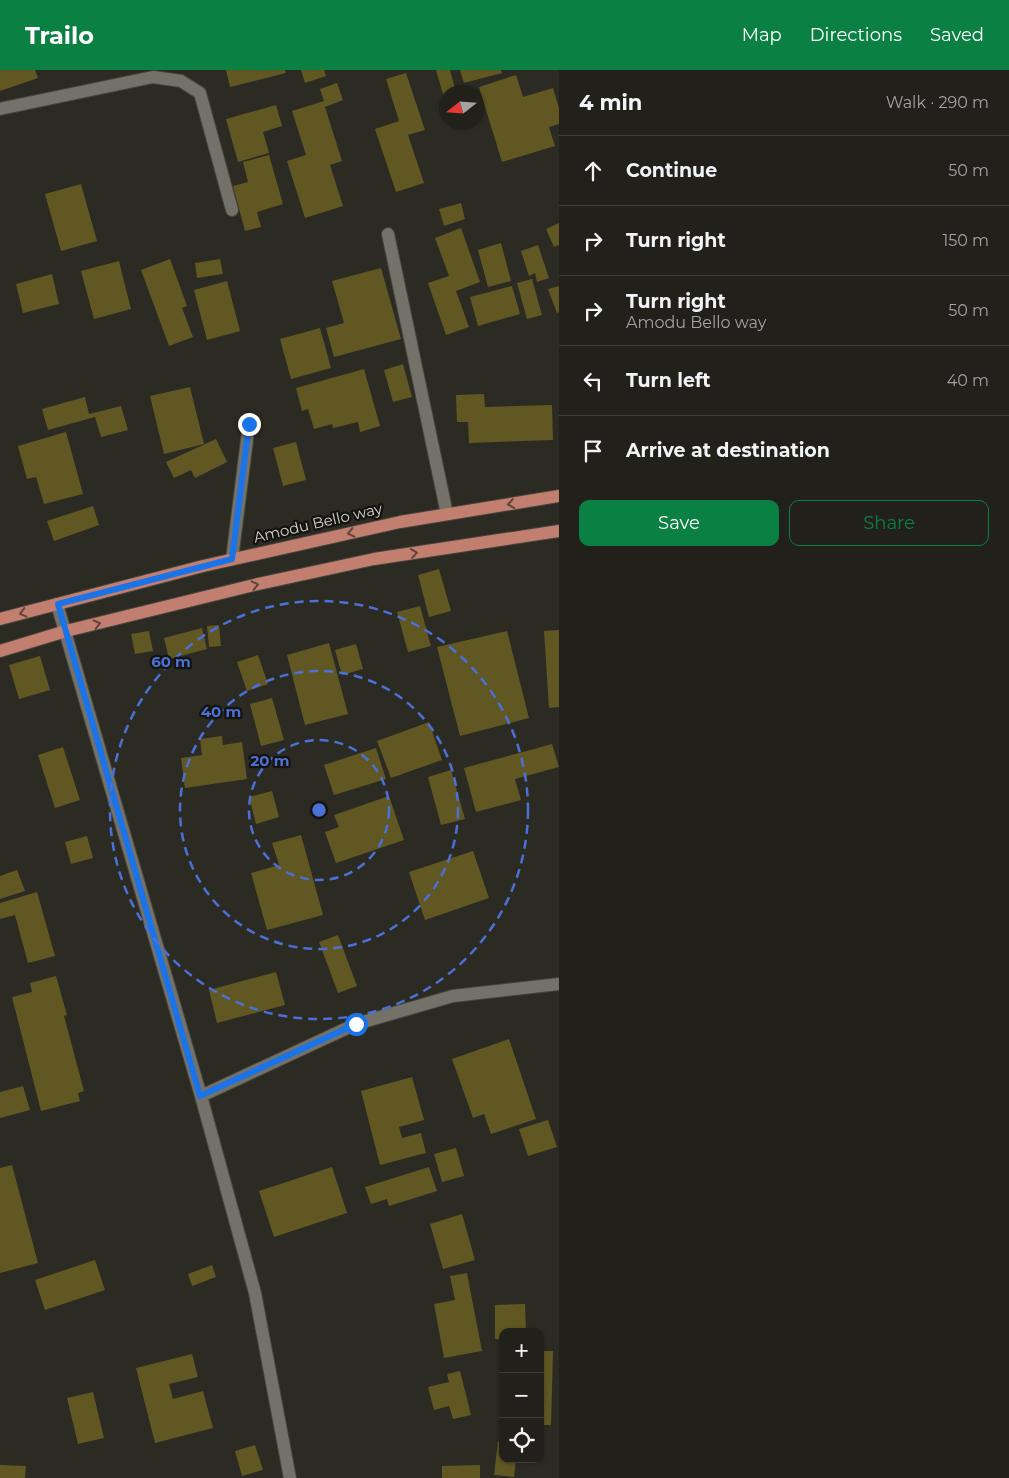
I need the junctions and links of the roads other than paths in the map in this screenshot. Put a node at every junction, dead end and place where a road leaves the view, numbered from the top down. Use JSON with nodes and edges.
{"nodes":[{"id":1,"x":0,"y":109,"type":"edge"},
{"id":2,"x":232,"y":210,"type":"dead end"},
{"id":3,"x":388,"y":234,"type":"dead end"},
{"id":4,"x":249,"y":424,"type":"dead end"},
{"id":5,"x":559,"y":496,"type":"edge"},
{"id":6,"x":447,"y":514,"type":"junction"},
{"id":7,"x":559,"y":531,"type":"edge"},
{"id":8,"x":232,"y":559,"type":"junction"},
{"id":9,"x":58,"y":604,"type":"junction"},
{"id":10,"x":0,"y":619,"type":"edge"},
{"id":11,"x":66,"y":631,"type":"junction"},
{"id":12,"x":0,"y":651,"type":"edge"},
{"id":13,"x":559,"y":984,"type":"edge"},
{"id":14,"x":200,"y":1096,"type":"junction"},
{"id":15,"x":290,"y":1478,"type":"edge"}],
"edges":[{"from":1,"to":2,"type":"street"},
{"from":3,"to":6,"type":"street"},
{"from":4,"to":8,"type":"street"},
{"from":5,"to":6,"type":"main road","name":"Amodu Bello way","one_way":true},
{"from":6,"to":8,"type":"main road","name":"Amodu Bello way","one_way":true},
{"from":11,"to":7,"type":"main road","one_way":true},
{"from":8,"to":9,"type":"main road","name":"Amodu Bello way"},
{"from":9,"to":10,"type":"main road","name":"Amodu Bello way","one_way":true},
{"from":9,"to":11,"type":"street"},
{"from":11,"to":12,"type":"main road"},
{"from":11,"to":14,"type":"street"},
{"from":13,"to":14,"type":"street"},
{"from":14,"to":15,"type":"street"}]}
